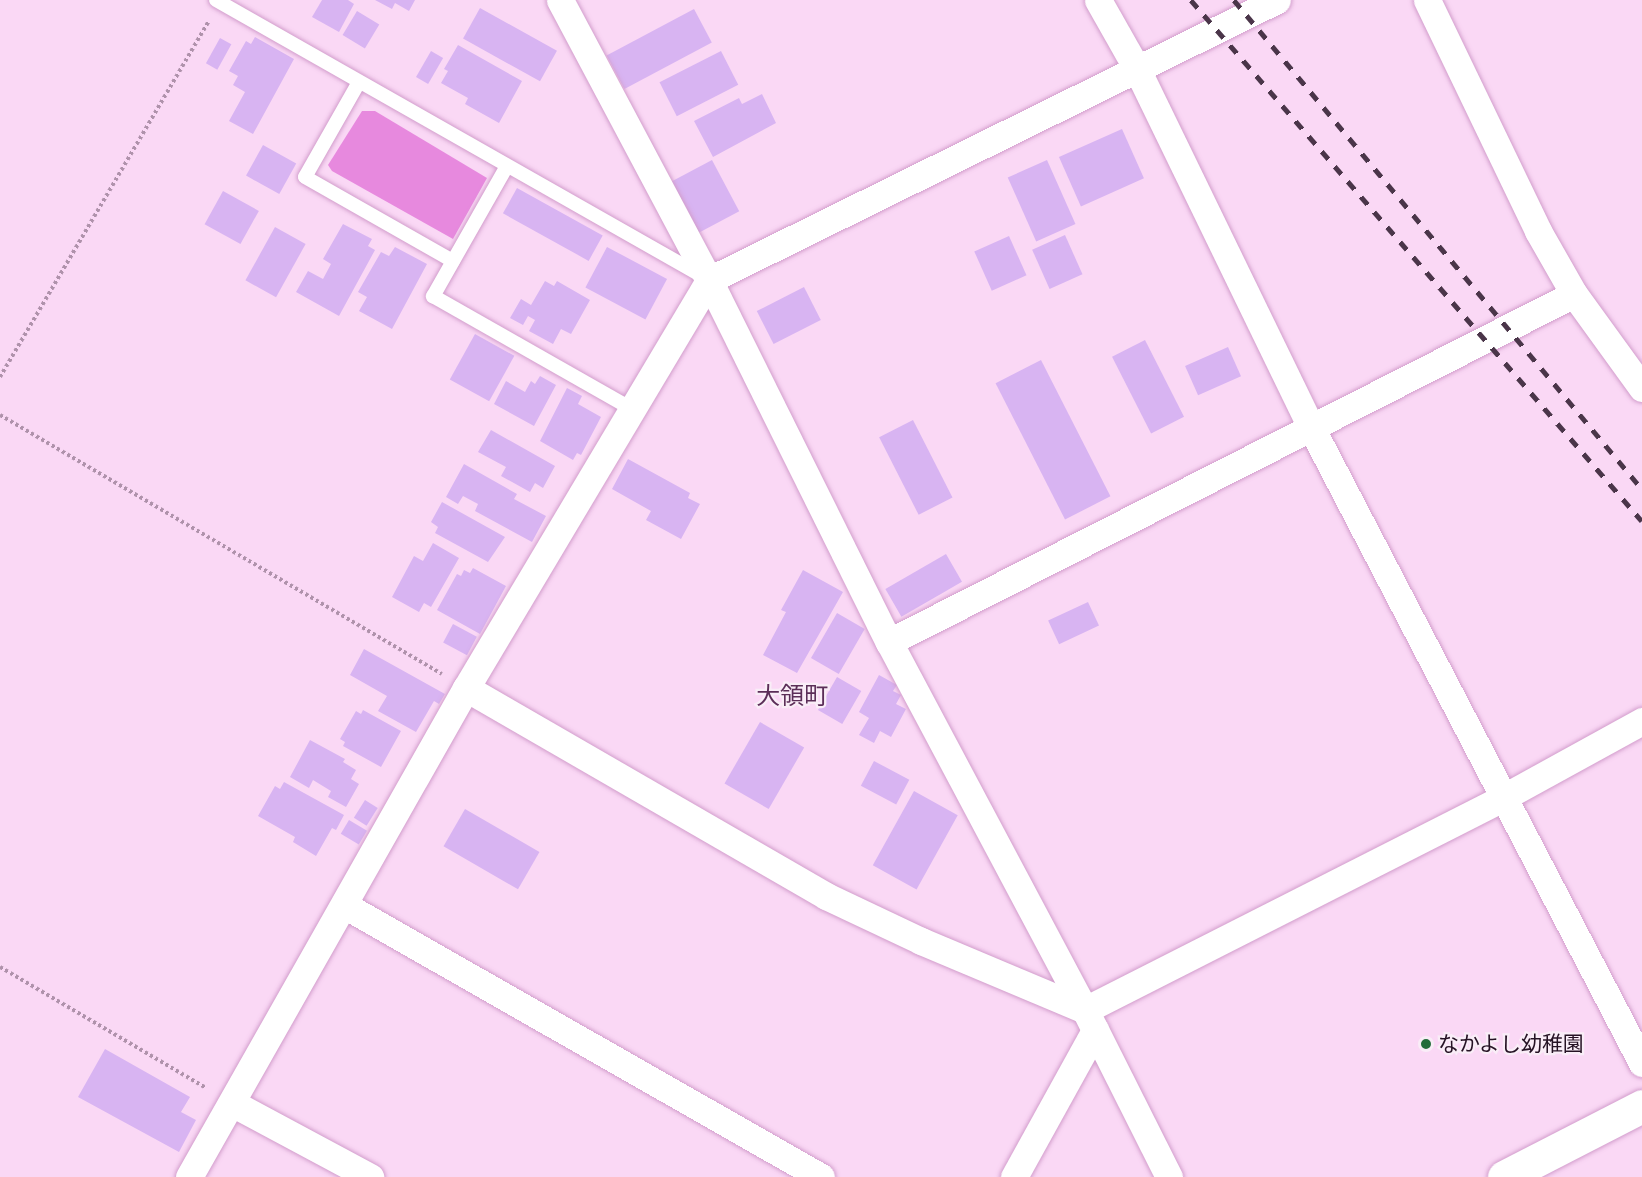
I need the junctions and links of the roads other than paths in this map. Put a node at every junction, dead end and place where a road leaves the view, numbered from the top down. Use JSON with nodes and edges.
{"nodes":[{"id":1,"x":560,"y":0,"type":"edge"},
{"id":2,"x":1098,"y":0,"type":"edge"},
{"id":3,"x":1277,"y":0,"type":"edge"},
{"id":4,"x":1427,"y":0,"type":"edge"},
{"id":5,"x":218,"y":1,"type":"edge"},
{"id":6,"x":1137,"y":69,"type":"junction"},
{"id":7,"x":359,"y":82,"type":"junction"},
{"id":8,"x":507,"y":166,"type":"junction"},
{"id":9,"x":453,"y":261,"type":"junction"},
{"id":10,"x":709,"y":280,"type":"junction"},
{"id":11,"x":1574,"y":294,"type":"junction"},
{"id":12,"x":1642,"y":388,"type":"edge"},
{"id":13,"x":632,"y":409,"type":"junction"},
{"id":14,"x":1311,"y":427,"type":"junction"},
{"id":15,"x":889,"y":642,"type":"junction"},
{"id":16,"x":466,"y":688,"type":"junction"},
{"id":17,"x":1642,"y":721,"type":"edge"},
{"id":18,"x":1504,"y":797,"type":"junction"},
{"id":19,"x":344,"y":905,"type":"junction"},
{"id":20,"x":1090,"y":1020,"type":"junction"},
{"id":21,"x":1642,"y":1063,"type":"edge"},
{"id":22,"x":232,"y":1103,"type":"junction"},
{"id":23,"x":1642,"y":1106,"type":"edge"},
{"id":24,"x":189,"y":1177,"type":"edge"},
{"id":25,"x":370,"y":1177,"type":"edge"},
{"id":26,"x":821,"y":1177,"type":"edge"},
{"id":27,"x":1014,"y":1177,"type":"edge"},
{"id":28,"x":1169,"y":1177,"type":"edge"},
{"id":29,"x":1504,"y":1177,"type":"edge"}],
"edges":[{"from":1,"to":10,"type":"street"},
{"from":2,"to":6,"type":"street"},
{"from":3,"to":6,"type":"street"},
{"from":4,"to":11,"type":"street"},
{"from":5,"to":7,"type":"lane"},
{"from":6,"to":10,"type":"street"},
{"from":6,"to":14,"type":"street"},
{"from":7,"to":8,"type":"lane"},
{"from":7,"to":9,"type":"lane"},
{"from":8,"to":9,"type":"lane"},
{"from":8,"to":10,"type":"lane"},
{"from":9,"to":13,"type":"lane"},
{"from":10,"to":13,"type":"street"},
{"from":10,"to":15,"type":"street"},
{"from":11,"to":12,"type":"street"},
{"from":11,"to":14,"type":"street"},
{"from":13,"to":16,"type":"street"},
{"from":14,"to":15,"type":"street"},
{"from":14,"to":18,"type":"street"},
{"from":15,"to":20,"type":"street"},
{"from":16,"to":19,"type":"street"},
{"from":16,"to":20,"type":"street"},
{"from":17,"to":18,"type":"street"},
{"from":18,"to":20,"type":"street"},
{"from":18,"to":21,"type":"street"},
{"from":19,"to":22,"type":"street"},
{"from":19,"to":26,"type":"street"},
{"from":20,"to":27,"type":"street"},
{"from":20,"to":28,"type":"street"},
{"from":22,"to":24,"type":"street"},
{"from":22,"to":25,"type":"street"},
{"from":23,"to":29,"type":"street"}]}
